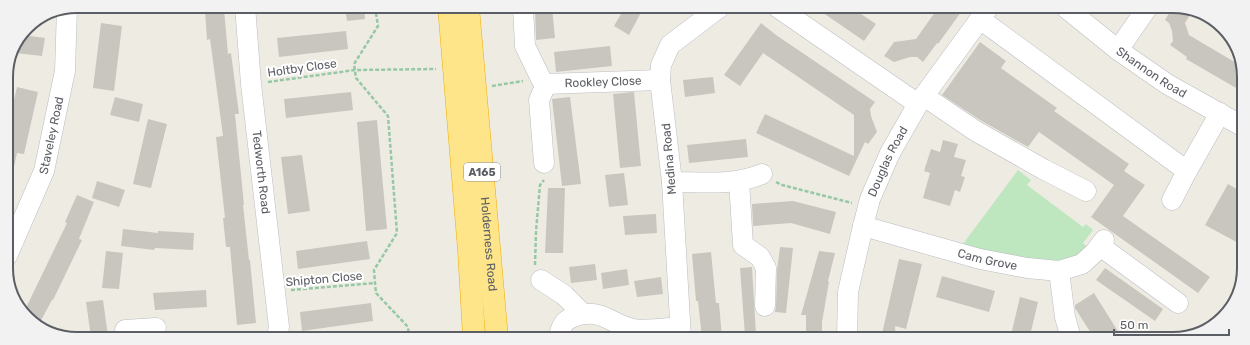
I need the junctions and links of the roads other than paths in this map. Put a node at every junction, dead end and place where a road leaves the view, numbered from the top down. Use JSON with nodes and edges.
{"nodes":[{"id":1,"x":246,"y":13,"type":"edge"},
{"id":2,"x":450,"y":13,"type":"edge"},
{"id":3,"x":468,"y":13,"type":"edge"},
{"id":4,"x":523,"y":13,"type":"edge"},
{"id":5,"x":712,"y":13,"type":"edge"},
{"id":6,"x":785,"y":13,"type":"edge"},
{"id":7,"x":984,"y":13,"type":"edge"},
{"id":8,"x":1072,"y":13,"type":"edge"},
{"id":9,"x":1144,"y":13,"type":"edge"},
{"id":10,"x":68,"y":14,"type":"edge"},
{"id":11,"x":1118,"y":50,"type":"junction"},
{"id":12,"x":660,"y":80,"type":"junction"},
{"id":13,"x":544,"y":81,"type":"junction"},
{"id":14,"x":921,"y":100,"type":"junction"},
{"id":15,"x":1220,"y":113,"type":"junction"},
{"id":16,"x":1237,"y":123,"type":"edge"},
{"id":17,"x":544,"y":163,"type":"road end"},
{"id":18,"x":1187,"y":171,"type":"junction"},
{"id":19,"x":762,"y":174,"type":"road end"},
{"id":20,"x":739,"y":181,"type":"junction"},
{"id":21,"x":672,"y":182,"type":"junction"},
{"id":22,"x":1086,"y":191,"type":"dead end"},
{"id":23,"x":1172,"y":200,"type":"dead end"},
{"id":24,"x":863,"y":226,"type":"junction"},
{"id":25,"x":13,"y":238,"type":"edge"},
{"id":26,"x":1059,"y":271,"type":"junction"},
{"id":27,"x":541,"y":280,"type":"road end"},
{"id":28,"x":1178,"y":303,"type":"dead end"},
{"id":29,"x":765,"y":306,"type":"dead end"},
{"id":30,"x":582,"y":313,"type":"junction"},
{"id":31,"x":124,"y":328,"type":"edge"},
{"id":32,"x":156,"y":328,"type":"dead end"},
{"id":33,"x":278,"y":332,"type":"edge"},
{"id":34,"x":474,"y":332,"type":"edge"},
{"id":35,"x":496,"y":332,"type":"edge"},
{"id":36,"x":560,"y":332,"type":"edge"},
{"id":37,"x":669,"y":332,"type":"edge"},
{"id":38,"x":681,"y":332,"type":"edge"},
{"id":39,"x":847,"y":332,"type":"edge"},
{"id":40,"x":1069,"y":332,"type":"edge"}],
"edges":[{"from":1,"to":33,"type":"street","name":"Tedworth Road"},
{"from":2,"to":34,"type":"highway","name":"Holderness Road","number":"A165"},
{"from":3,"to":35,"type":"highway","name":"Holderness Road","number":"A165"},
{"from":4,"to":13,"type":"street"},
{"from":5,"to":12,"type":"street","name":"Medina Road"},
{"from":6,"to":14,"type":"street"},
{"from":7,"to":14,"type":"street","name":"Douglas Road"},
{"from":7,"to":18,"type":"street"},
{"from":8,"to":11,"type":"street","name":"Shannon Road"},
{"from":9,"to":11,"type":"street"},
{"from":10,"to":25,"type":"street","name":"Staveley Road"},
{"from":11,"to":15,"type":"street","name":"Shannon Road"},
{"from":12,"to":13,"type":"street","name":"Rookley Close"},
{"from":12,"to":21,"type":"street","name":"Medina Road"},
{"from":13,"to":17,"type":"street"},
{"from":14,"to":22,"type":"street"},
{"from":14,"to":24,"type":"street","name":"Douglas Road"},
{"from":15,"to":16,"type":"street","name":"Shannon Road"},
{"from":15,"to":18,"type":"street"},
{"from":18,"to":23,"type":"street"},
{"from":19,"to":20,"type":"street"},
{"from":20,"to":21,"type":"street"},
{"from":20,"to":29,"type":"street"},
{"from":21,"to":38,"type":"street","name":"Medina Road"},
{"from":24,"to":26,"type":"street","name":"Cam Grove"},
{"from":24,"to":39,"type":"street","name":"Douglas Road"},
{"from":26,"to":28,"type":"street","name":"Cam Grove"},
{"from":26,"to":40,"type":"street"},
{"from":27,"to":30,"type":"street"},
{"from":30,"to":36,"type":"street"},
{"from":30,"to":37,"type":"street"},
{"from":31,"to":32,"type":"street"}]}
